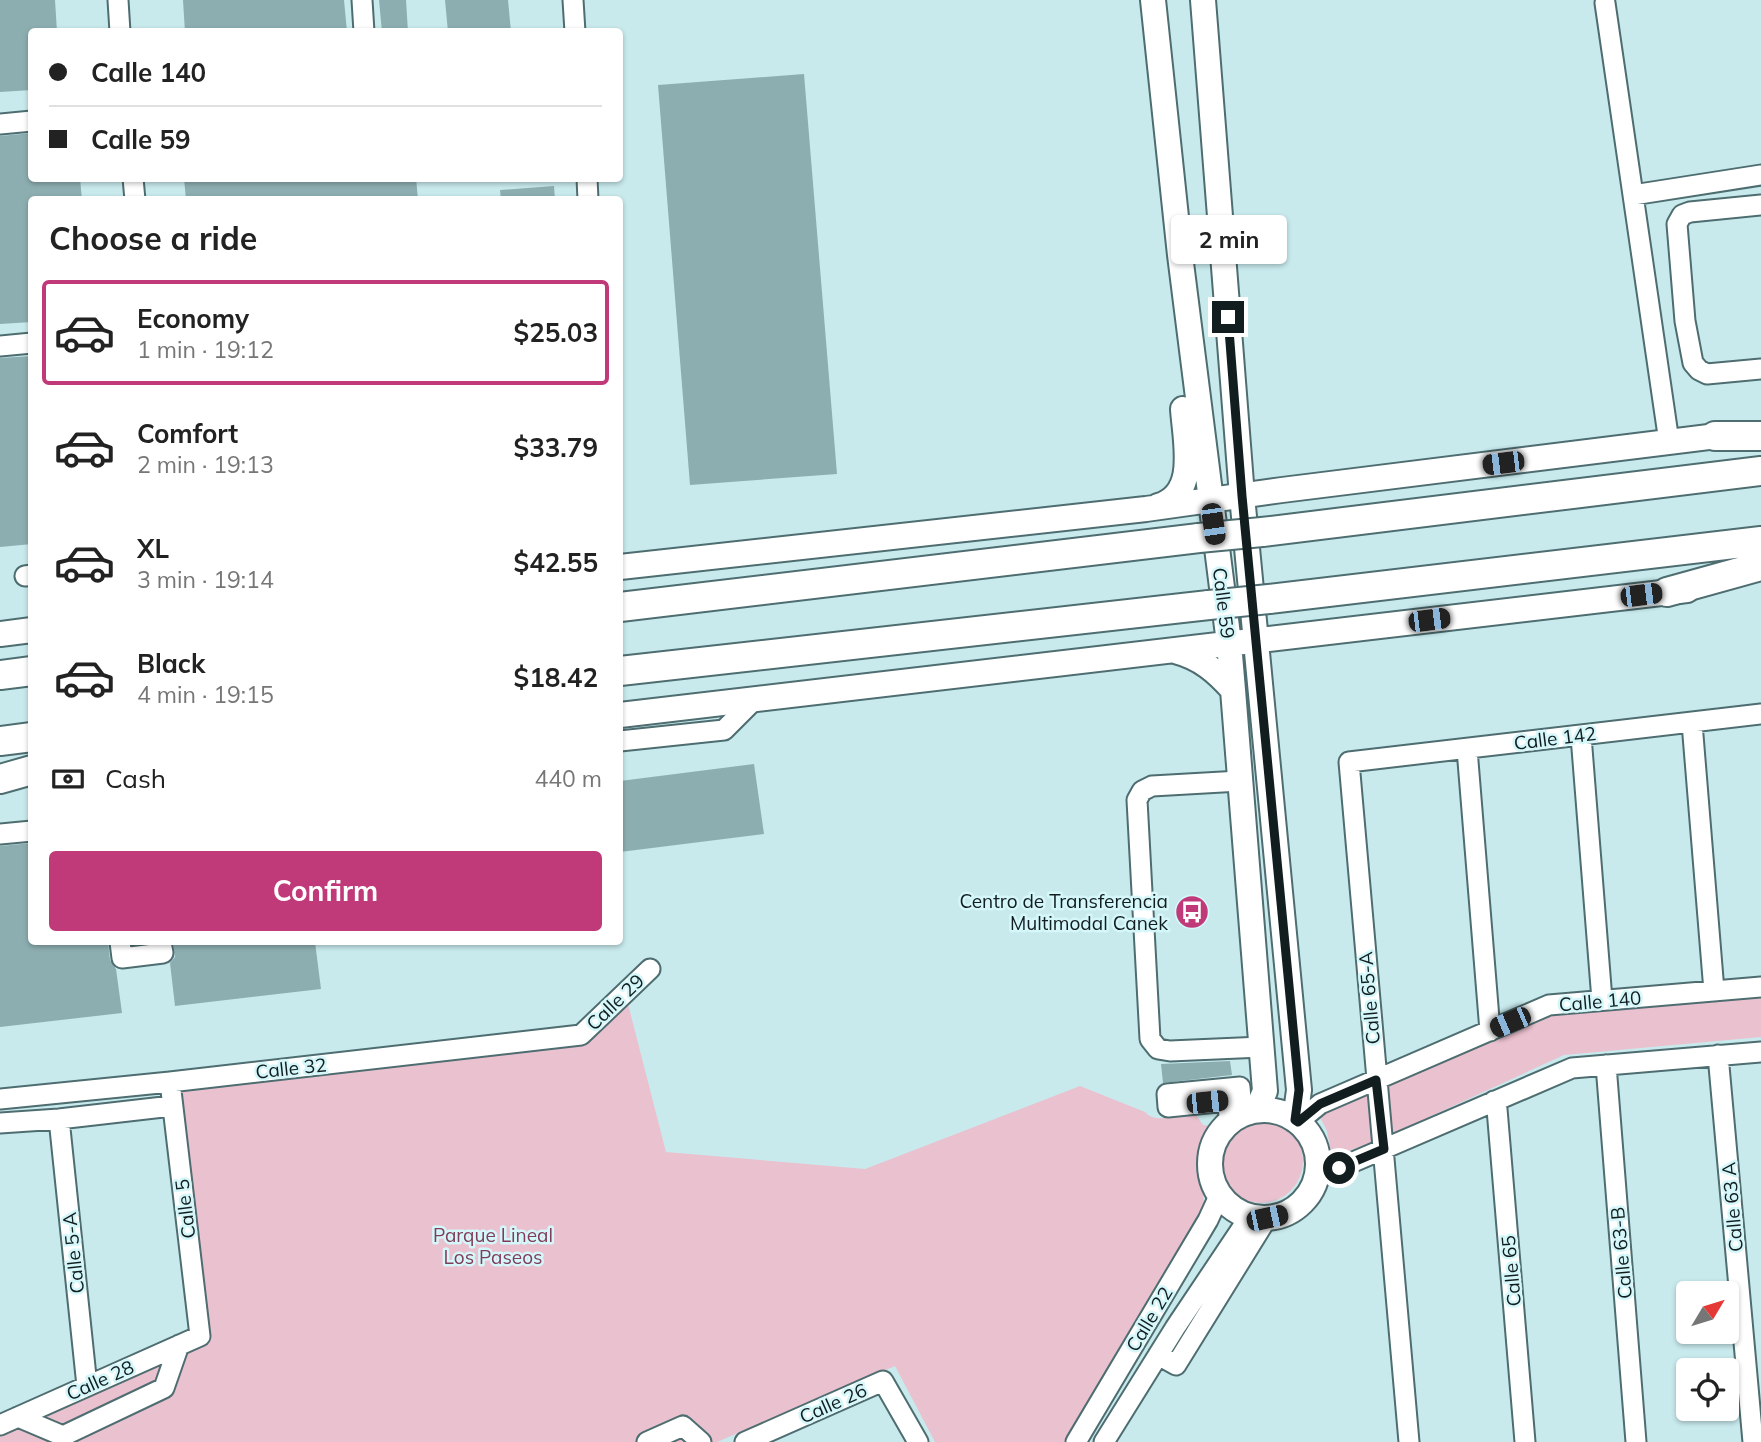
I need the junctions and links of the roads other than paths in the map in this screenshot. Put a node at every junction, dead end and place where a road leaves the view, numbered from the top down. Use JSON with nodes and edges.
{"nodes":[{"id":1,"x":118,"y":0,"type":"edge"},
{"id":2,"x":362,"y":0,"type":"edge"},
{"id":3,"x":573,"y":0,"type":"edge"},
{"id":4,"x":1153,"y":0,"type":"edge"},
{"id":5,"x":1203,"y":0,"type":"edge"},
{"id":6,"x":1605,"y":4,"type":"dead end"},
{"id":7,"x":120,"y":28,"type":"edge"},
{"id":8,"x":364,"y":28,"type":"edge"},
{"id":9,"x":575,"y":28,"type":"edge"},
{"id":10,"x":28,"y":121,"type":"edge"},
{"id":11,"x":0,"y":124,"type":"edge"},
{"id":12,"x":1761,"y":175,"type":"edge"},
{"id":13,"x":1633,"y":195,"type":"junction"},
{"id":14,"x":1761,"y":205,"type":"edge"},
{"id":15,"x":1180,"y":255,"type":"junction"},
{"id":16,"x":28,"y":343,"type":"edge"},
{"id":17,"x":0,"y":346,"type":"edge"},
{"id":18,"x":1761,"y":369,"type":"edge"},
{"id":19,"x":1761,"y":430,"type":"edge"},
{"id":20,"x":1716,"y":436,"type":"junction"},
{"id":21,"x":1761,"y":436,"type":"edge"},
{"id":22,"x":1669,"y":442,"type":"junction"},
{"id":23,"x":1761,"y":471,"type":"edge"},
{"id":24,"x":1242,"y":496,"type":"junction"},
{"id":25,"x":1210,"y":501,"type":"junction"},
{"id":26,"x":1146,"y":509,"type":"junction"},
{"id":27,"x":1761,"y":541,"type":"edge"},
{"id":28,"x":1761,"y":566,"type":"edge"},
{"id":29,"x":623,"y":567,"type":"edge"},
{"id":30,"x":1761,"y":581,"type":"edge"},
{"id":31,"x":1667,"y":592,"type":"junction"},
{"id":32,"x":623,"y":607,"type":"edge"},
{"id":33,"x":28,"y":630,"type":"edge"},
{"id":34,"x":0,"y":634,"type":"edge"},
{"id":35,"x":1257,"y":640,"type":"junction"},
{"id":36,"x":1229,"y":643,"type":"junction"},
{"id":37,"x":1168,"y":650,"type":"junction"},
{"id":38,"x":623,"y":671,"type":"edge"},
{"id":39,"x":1233,"y":690,"type":"junction"},
{"id":40,"x":755,"y":699,"type":"junction"},
{"id":41,"x":623,"y":715,"type":"edge"},
{"id":42,"x":1761,"y":715,"type":"edge"},
{"id":43,"x":1692,"y":723,"type":"junction"},
{"id":44,"x":1581,"y":736,"type":"junction"},
{"id":45,"x":28,"y":738,"type":"edge"},
{"id":46,"x":0,"y":741,"type":"edge"},
{"id":47,"x":623,"y":741,"type":"edge"},
{"id":48,"x":1467,"y":749,"type":"junction"},
{"id":49,"x":1349,"y":762,"type":"joint"},
{"id":50,"x":28,"y":771,"type":"edge"},
{"id":51,"x":28,"y":780,"type":"edge"},
{"id":52,"x":0,"y":781,"type":"edge"},
{"id":53,"x":1240,"y":781,"type":"junction"},
{"id":54,"x":28,"y":831,"type":"edge"},
{"id":55,"x":0,"y":834,"type":"edge"},
{"id":56,"x":120,"y":945,"type":"edge"},
{"id":57,"x":162,"y":945,"type":"edge"},
{"id":58,"x":650,"y":969,"type":"dead end"},
{"id":59,"x":1761,"y":987,"type":"edge"},
{"id":60,"x":1714,"y":991,"type":"junction"},
{"id":61,"x":1602,"y":1000,"type":"junction"},
{"id":62,"x":1490,"y":1031,"type":"junction"},
{"id":63,"x":581,"y":1035,"type":"joint"},
{"id":64,"x":1262,"y":1047,"type":"junction"},
{"id":65,"x":1761,"y":1052,"type":"edge"},
{"id":66,"x":1718,"y":1055,"type":"junction"},
{"id":67,"x":1606,"y":1065,"type":"junction"},
{"id":68,"x":1376,"y":1080,"type":"junction"},
{"id":69,"x":170,"y":1082,"type":"junction"},
{"id":70,"x":0,"y":1099,"type":"edge"},
{"id":71,"x":1494,"y":1101,"type":"junction"},
{"id":72,"x":172,"y":1106,"type":"junction"},
{"id":73,"x":1234,"y":1112,"type":"junction"},
{"id":74,"x":59,"y":1119,"type":"junction"},
{"id":75,"x":1296,"y":1121,"type":"junction"},
{"id":76,"x":0,"y":1124,"type":"edge"},
{"id":77,"x":1384,"y":1149,"type":"junction"},
{"id":78,"x":1317,"y":1178,"type":"junction"},
{"id":79,"x":1220,"y":1194,"type":"junction"},
{"id":80,"x":1258,"y":1217,"type":"junction"},
{"id":81,"x":200,"y":1336,"type":"joint"},
{"id":82,"x":179,"y":1345,"type":"junction"},
{"id":83,"x":86,"y":1386,"type":"junction"},
{"id":84,"x":9,"y":1421,"type":"edge"},
{"id":85,"x":784,"y":1434,"type":"edge"},
{"id":86,"x":648,"y":1442,"type":"edge"},
{"id":87,"x":701,"y":1442,"type":"edge"},
{"id":88,"x":745,"y":1442,"type":"edge"},
{"id":89,"x":918,"y":1442,"type":"edge"},
{"id":90,"x":1076,"y":1442,"type":"edge"},
{"id":91,"x":1104,"y":1442,"type":"edge"},
{"id":92,"x":1409,"y":1442,"type":"edge"},
{"id":93,"x":1525,"y":1442,"type":"edge"},
{"id":94,"x":1636,"y":1442,"type":"edge"},
{"id":95,"x":1753,"y":1442,"type":"edge"}],
"edges":[{"from":1,"to":7,"type":"street"},
{"from":2,"to":8,"type":"street"},
{"from":3,"to":9,"type":"street"},
{"from":4,"to":15,"type":"main road","name":"Calle 59"},
{"from":5,"to":24,"type":"main road","name":"Calle 59"},
{"from":6,"to":13,"type":"street"},
{"from":10,"to":11,"type":"street"},
{"from":12,"to":13,"type":"street"},
{"from":13,"to":22,"type":"street"},
{"from":14,"to":18,"type":"street"},
{"from":15,"to":25,"type":"main road","name":"Calle 59"},
{"from":15,"to":26,"type":"main road"},
{"from":16,"to":17,"type":"street"},
{"from":19,"to":20,"type":"main road"},
{"from":20,"to":21,"type":"highway"},
{"from":20,"to":22,"type":"main road"},
{"from":22,"to":24,"type":"main road"},
{"from":23,"to":32,"type":"highway","bridge":true},
{"from":24,"to":25,"type":"main road"},
{"from":24,"to":35,"type":"main road","name":"Calle 59"},
{"from":25,"to":26,"type":"main road"},
{"from":25,"to":36,"type":"main road","name":"Calle 59"},
{"from":26,"to":29,"type":"main road"},
{"from":27,"to":38,"type":"highway","bridge":true},
{"from":28,"to":31,"type":"highway"},
{"from":30,"to":31,"type":"main road"},
{"from":31,"to":35,"type":"main road"},
{"from":33,"to":34,"type":"main road"},
{"from":35,"to":36,"type":"main road"},
{"from":35,"to":75,"type":"main road","name":"Calle 59"},
{"from":36,"to":37,"type":"main road"},
{"from":36,"to":39,"type":"main road","name":"Calle 59"},
{"from":37,"to":39,"type":"main road"},
{"from":37,"to":40,"type":"main road"},
{"from":39,"to":53,"type":"main road","name":"Calle 59"},
{"from":40,"to":41,"type":"main road"},
{"from":40,"to":47,"type":"street"},
{"from":42,"to":43,"type":"street","name":"Calle 142"},
{"from":43,"to":44,"type":"street","name":"Calle 142"},
{"from":43,"to":60,"type":"street"},
{"from":44,"to":48,"type":"street","name":"Calle 142"},
{"from":44,"to":61,"type":"street"},
{"from":45,"to":46,"type":"highway"},
{"from":48,"to":49,"type":"street","name":"Calle 142"},
{"from":48,"to":62,"type":"street"},
{"from":49,"to":68,"type":"street","name":"Calle 65-A"},
{"from":50,"to":52,"type":"highway"},
{"from":51,"to":52,"type":"main road"},
{"from":53,"to":64,"type":"main road","name":"Calle 59"},
{"from":53,"to":64,"type":"street"},
{"from":54,"to":55,"type":"street"},
{"from":56,"to":57,"type":"street"},
{"from":58,"to":63,"type":"street","name":"Calle 29"},
{"from":59,"to":60,"type":"street","name":"Calle 140"},
{"from":60,"to":61,"type":"street","name":"Calle 140"},
{"from":61,"to":62,"type":"street","name":"Calle 140"},
{"from":62,"to":68,"type":"street","name":"Calle 140"},
{"from":63,"to":69,"type":"street","name":"Calle 32"},
{"from":64,"to":73,"type":"main road","name":"Calle 59"},
{"from":65,"to":66,"type":"street"},
{"from":66,"to":67,"type":"street"},
{"from":66,"to":95,"type":"street","name":"Calle 63 A"},
{"from":67,"to":71,"type":"street"},
{"from":67,"to":94,"type":"street","name":"Calle 63-B"},
{"from":68,"to":75,"type":"street","name":"Calle 140"},
{"from":68,"to":77,"type":"street","name":"Calle 65-A"},
{"from":69,"to":70,"type":"street","name":"Calle 32"},
{"from":69,"to":72,"type":"street","name":"Calle 5"},
{"from":71,"to":77,"type":"street"},
{"from":71,"to":93,"type":"street","name":"Calle 65"},
{"from":72,"to":74,"type":"street"},
{"from":72,"to":81,"type":"street","name":"Calle 5"},
{"from":73,"to":75,"type":"main road"},
{"from":73,"to":79,"type":"main road"},
{"from":74,"to":76,"type":"street"},
{"from":74,"to":83,"type":"street","name":"Calle 5-A"},
{"from":75,"to":78,"type":"main road"},
{"from":77,"to":78,"type":"street"},
{"from":77,"to":92,"type":"street","name":"Calle 65-A"},
{"from":78,"to":80,"type":"main road"},
{"from":79,"to":80,"type":"main road"},
{"from":79,"to":90,"type":"street","name":"Calle 22"},
{"from":80,"to":91,"type":"street","name":"Calle 22"},
{"from":81,"to":82,"type":"street","name":"Calle 28"},
{"from":82,"to":83,"type":"street","name":"Calle 28"},
{"from":82,"to":84,"type":"street"},
{"from":83,"to":84,"type":"street","name":"Calle 28"},
{"from":85,"to":88,"type":"street","name":"Calle 26"},
{"from":85,"to":89,"type":"street","name":"Calle 26"},
{"from":86,"to":87,"type":"street"}]}
